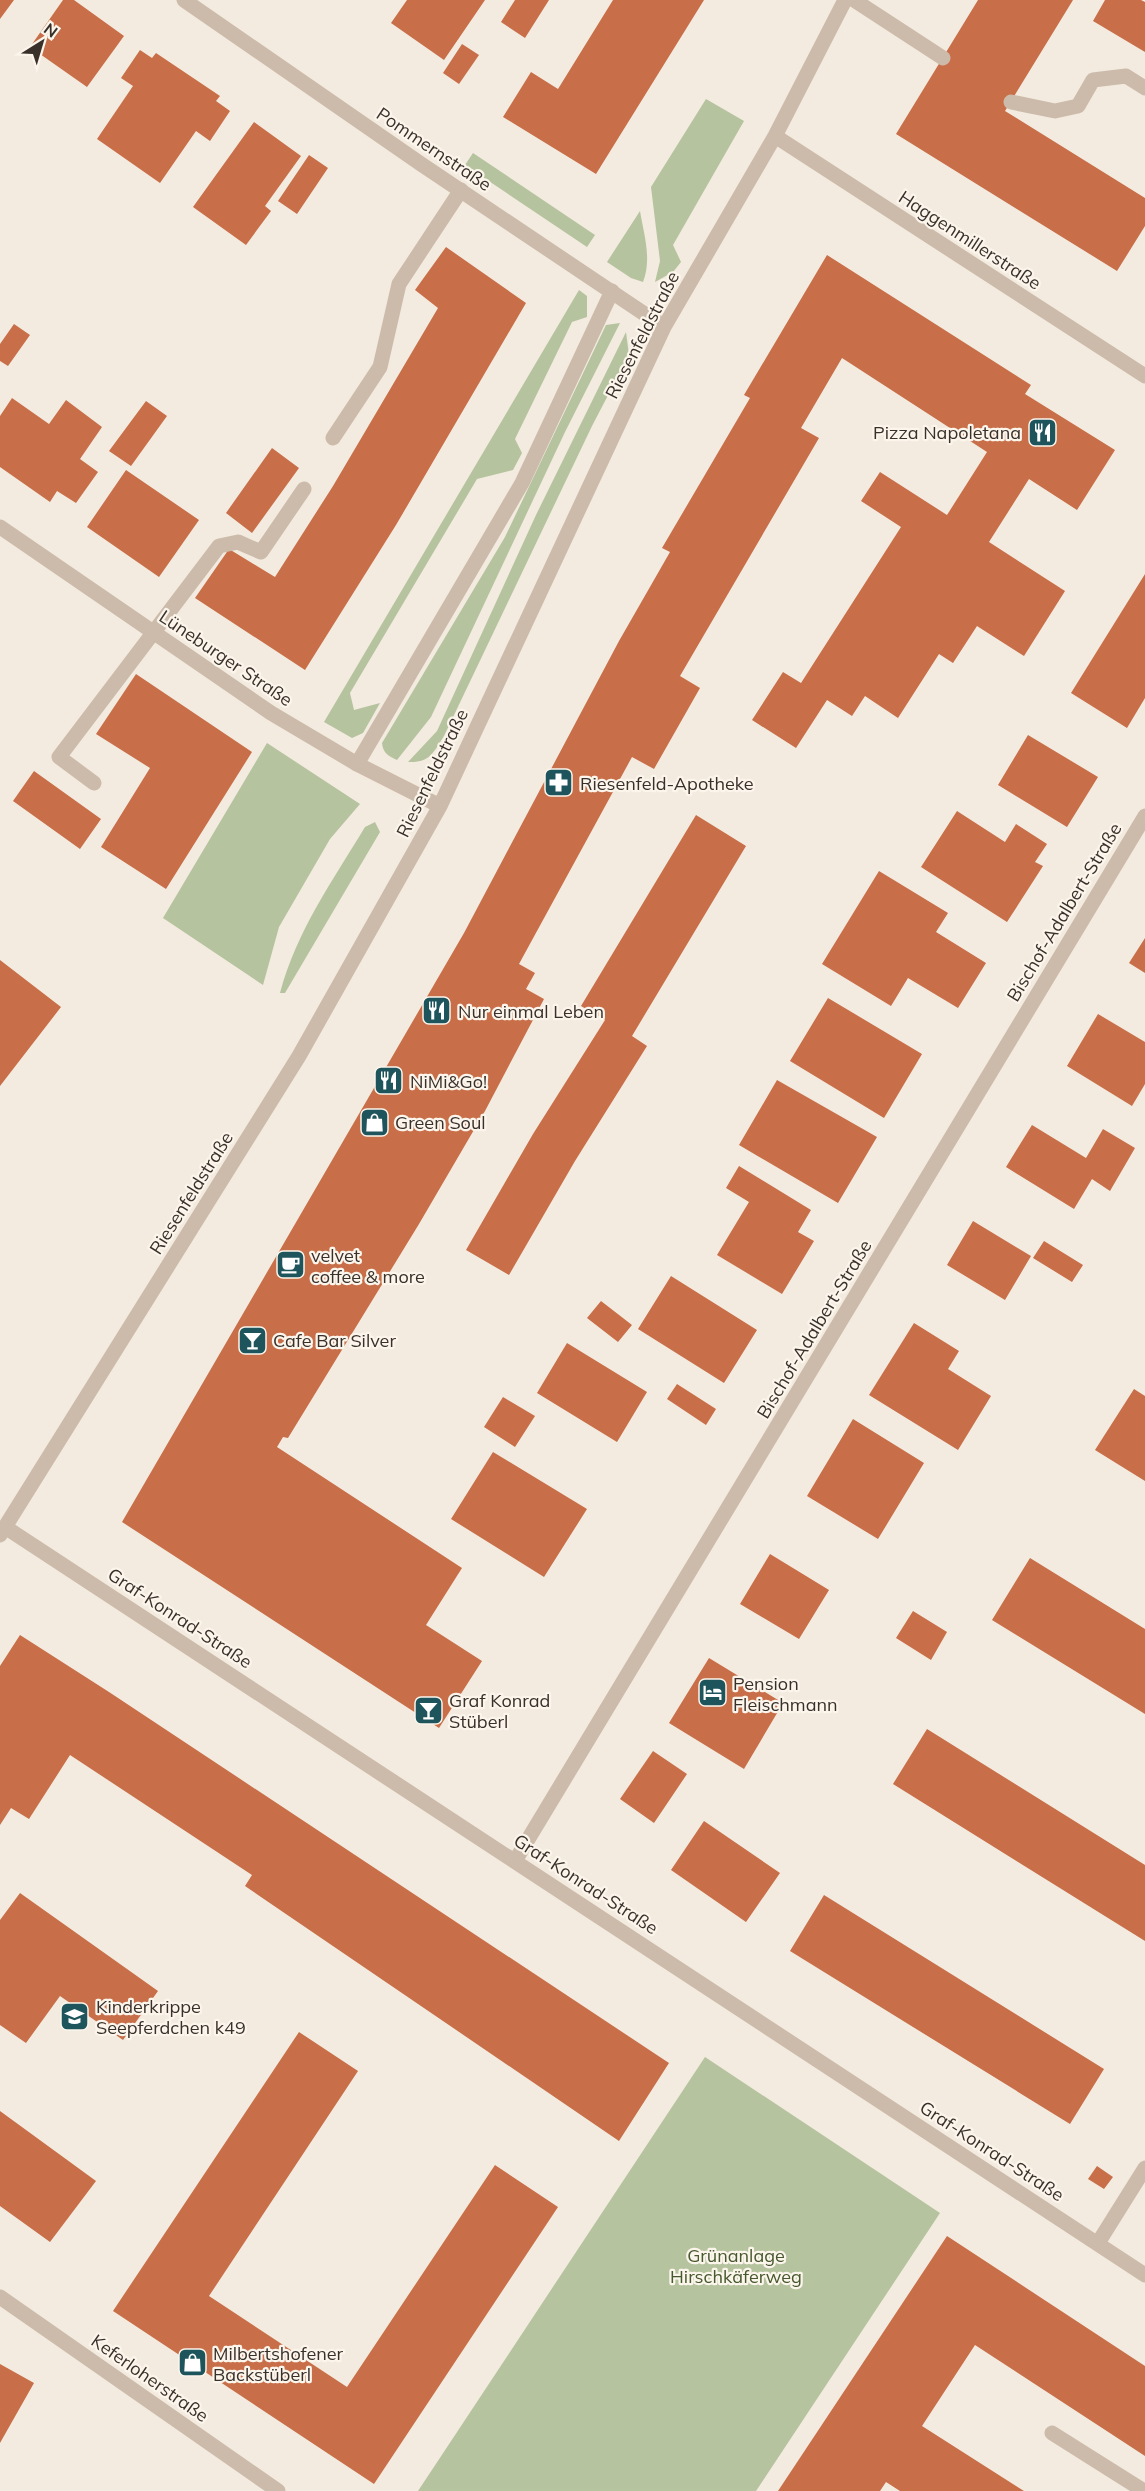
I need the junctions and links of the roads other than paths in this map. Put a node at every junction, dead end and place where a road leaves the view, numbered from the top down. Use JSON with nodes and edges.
{"nodes":[{"id":1,"x":184,"y":0,"type":"edge"},
{"id":2,"x":845,"y":0,"type":"edge"},
{"id":3,"x":854,"y":0,"type":"edge"},
{"id":4,"x":942,"y":58,"type":"dead end"},
{"id":5,"x":1145,"y":88,"type":"edge"},
{"id":6,"x":1011,"y":102,"type":"dead end"},
{"id":7,"x":775,"y":136,"type":"junction"},
{"id":8,"x":461,"y":190,"type":"junction"},
{"id":9,"x":612,"y":291,"type":"junction"},
{"id":10,"x":664,"y":327,"type":"junction"},
{"id":11,"x":1145,"y":376,"type":"edge"},
{"id":12,"x":333,"y":438,"type":"dead end"},
{"id":13,"x":303,"y":489,"type":"dead end"},
{"id":14,"x":0,"y":527,"type":"edge"},
{"id":15,"x":154,"y":632,"type":"junction"},
{"id":16,"x":357,"y":764,"type":"junction"},
{"id":17,"x":94,"y":783,"type":"dead end"},
{"id":18,"x":440,"y":806,"type":"junction"},
{"id":19,"x":1145,"y":816,"type":"edge"},
{"id":20,"x":3,"y":1531,"type":"edge"},
{"id":21,"x":515,"y":1861,"type":"junction"},
{"id":22,"x":1145,"y":2168,"type":"edge"},
{"id":23,"x":1098,"y":2243,"type":"junction"},
{"id":24,"x":1145,"y":2275,"type":"edge"},
{"id":25,"x":0,"y":2297,"type":"edge"},
{"id":26,"x":1052,"y":2433,"type":"dead end"},
{"id":27,"x":278,"y":2491,"type":"edge"},
{"id":28,"x":1144,"y":2491,"type":"edge"}],
"edges":[{"from":1,"to":8,"type":"street","name":"Pommernstraße"},
{"from":2,"to":7,"type":"street","name":"Riesenfeldstraße"},
{"from":3,"to":4,"type":"street"},
{"from":5,"to":6,"type":"street"},
{"from":7,"to":10,"type":"street","name":"Riesenfeldstraße"},
{"from":7,"to":11,"type":"street","name":"Haggenmillerstraße"},
{"from":8,"to":9,"type":"street","name":"Pommernstraße"},
{"from":8,"to":12,"type":"street"},
{"from":9,"to":10,"type":"street","name":"Pommernstraße"},
{"from":9,"to":16,"type":"street"},
{"from":10,"to":18,"type":"street","name":"Riesenfeldstraße"},
{"from":13,"to":15,"type":"street"},
{"from":14,"to":15,"type":"street","name":"Lüneburger Straße"},
{"from":15,"to":16,"type":"street","name":"Lüneburger Straße"},
{"from":15,"to":17,"type":"street"},
{"from":16,"to":18,"type":"street","name":"Lüneburger Straße"},
{"from":18,"to":20,"type":"street","name":"Riesenfeldstraße"},
{"from":19,"to":21,"type":"street","name":"Bischof-Adalbert-Straße"},
{"from":20,"to":21,"type":"street","name":"Graf-Konrad-Straße"},
{"from":21,"to":23,"type":"street","name":"Graf-Konrad-Straße"},
{"from":22,"to":23,"type":"street"},
{"from":23,"to":24,"type":"street","name":"Graf-Konrad-Straße"},
{"from":25,"to":27,"type":"street","name":"Keferloherstraße"},
{"from":26,"to":28,"type":"street"}]}
